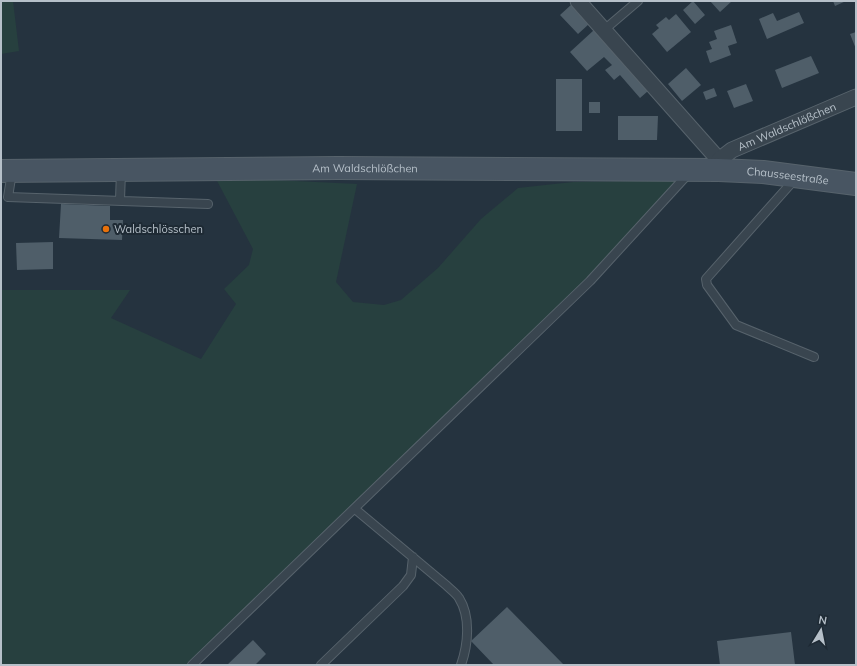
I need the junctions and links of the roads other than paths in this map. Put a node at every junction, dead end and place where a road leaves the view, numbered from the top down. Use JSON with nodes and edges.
{"nodes":[{"id":1,"x":578,"y":1,"type":"edge"},
{"id":2,"x":638,"y":1,"type":"edge"},
{"id":3,"x":604,"y":30,"type":"junction"},
{"id":4,"x":856,"y":96,"type":"edge"},
{"id":5,"x":719,"y":165,"type":"junction"},
{"id":6,"x":692,"y":169,"type":"junction"},
{"id":7,"x":7,"y":170,"type":"edge"},
{"id":8,"x":121,"y":170,"type":"junction"},
{"id":9,"x":798,"y":176,"type":"junction"},
{"id":10,"x":856,"y":184,"type":"edge"},
{"id":11,"x":120,"y":200,"type":"junction"},
{"id":12,"x":208,"y":204,"type":"dead end"},
{"id":13,"x":814,"y":356,"type":"dead end"},
{"id":14,"x":355,"y":509,"type":"junction"},
{"id":15,"x":413,"y":557,"type":"junction"},
{"id":16,"x":192,"y":665,"type":"edge"},
{"id":17,"x":321,"y":665,"type":"edge"},
{"id":18,"x":461,"y":665,"type":"edge"}],
"edges":[{"from":1,"to":3,"type":"street"},
{"from":2,"to":3,"type":"lane"},
{"from":3,"to":5,"type":"street"},
{"from":4,"to":5,"type":"street","name":"Am Waldschlößchen"},
{"from":5,"to":6,"type":"street","name":"Am Waldschlößchen"},
{"from":5,"to":9,"type":"street","name":"Chausseestraße"},
{"from":6,"to":8,"type":"street","name":"Am Waldschlößchen"},
{"from":6,"to":14,"type":"lane"},
{"from":7,"to":8,"type":"street","name":"Am Waldschlößchen"},
{"from":7,"to":11,"type":"lane"},
{"from":8,"to":11,"type":"lane"},
{"from":9,"to":10,"type":"street","name":"Chausseestraße"},
{"from":9,"to":13,"type":"lane"},
{"from":11,"to":12,"type":"lane"},
{"from":14,"to":15,"type":"lane"},
{"from":14,"to":16,"type":"lane"},
{"from":15,"to":17,"type":"lane"},
{"from":15,"to":18,"type":"lane"}]}
